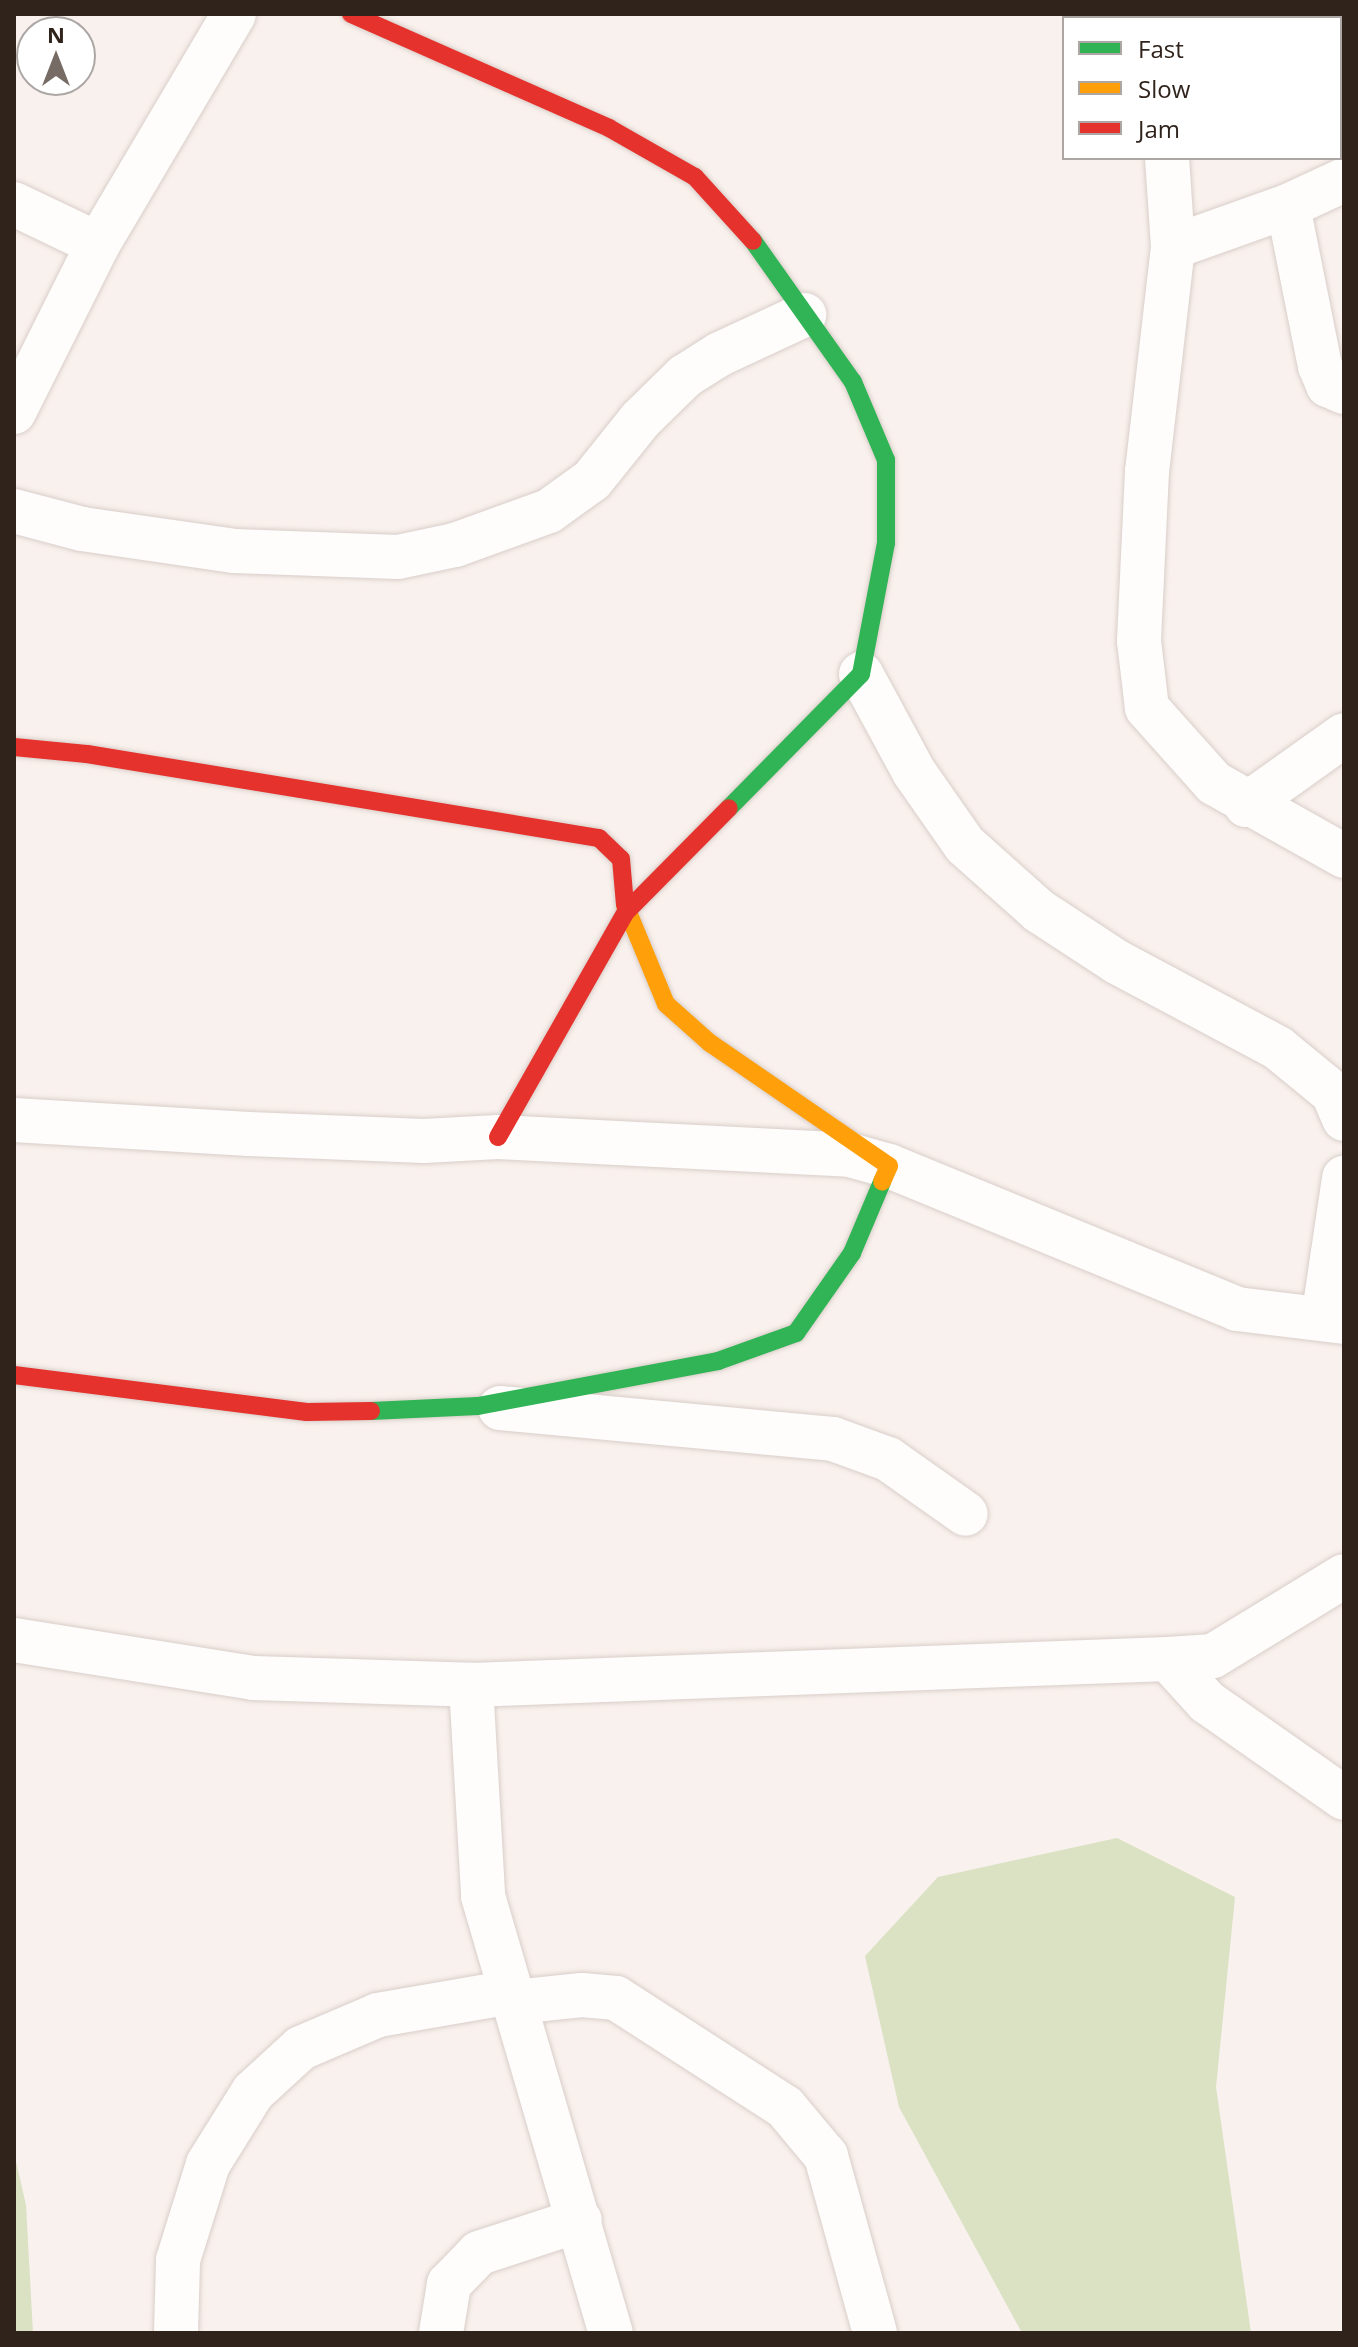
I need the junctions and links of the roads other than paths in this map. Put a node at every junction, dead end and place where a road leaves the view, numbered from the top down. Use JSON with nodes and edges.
{"nodes":[{"id":1,"x":234,"y":14,"type":"edge"},
{"id":2,"x":351,"y":14,"type":"edge"},
{"id":3,"x":1167,"y":160,"type":"edge"},
{"id":4,"x":1344,"y":180,"type":"edge"},
{"id":5,"x":14,"y":204,"type":"edge"},
{"id":6,"x":1288,"y":206,"type":"junction"},
{"id":7,"x":98,"y":244,"type":"junction"},
{"id":8,"x":1173,"y":247,"type":"junction"},
{"id":9,"x":804,"y":315,"type":"junction"},
{"id":10,"x":1344,"y":392,"type":"edge"},
{"id":11,"x":14,"y":412,"type":"edge"},
{"id":12,"x":14,"y":511,"type":"edge"},
{"id":13,"x":861,"y":674,"type":"junction"},
{"id":14,"x":1344,"y":735,"type":"edge"},
{"id":15,"x":14,"y":747,"type":"edge"},
{"id":16,"x":1246,"y":805,"type":"junction"},
{"id":17,"x":1344,"y":856,"type":"edge"},
{"id":18,"x":626,"y":912,"type":"junction"},
{"id":19,"x":1344,"y":1119,"type":"edge"},
{"id":20,"x":14,"y":1120,"type":"edge"},
{"id":21,"x":498,"y":1137,"type":"junction"},
{"id":22,"x":889,"y":1166,"type":"junction"},
{"id":23,"x":1344,"y":1178,"type":"edge"},
{"id":24,"x":1334,"y":1320,"type":"edge"},
{"id":25,"x":14,"y":1375,"type":"edge"},
{"id":26,"x":478,"y":1406,"type":"junction"},
{"id":27,"x":966,"y":1514,"type":"dead end"},
{"id":28,"x":1344,"y":1576,"type":"edge"},
{"id":29,"x":14,"y":1640,"type":"edge"},
{"id":30,"x":1168,"y":1659,"type":"junction"},
{"id":31,"x":471,"y":1685,"type":"junction"},
{"id":32,"x":1344,"y":1798,"type":"edge"},
{"id":33,"x":513,"y":1997,"type":"junction"},
{"id":34,"x":580,"y":2220,"type":"junction"},
{"id":35,"x":176,"y":2333,"type":"edge"},
{"id":36,"x":441,"y":2333,"type":"edge"},
{"id":37,"x":611,"y":2333,"type":"edge"},
{"id":38,"x":875,"y":2333,"type":"edge"}],
"edges":[{"from":1,"to":7,"type":"street"},
{"from":2,"to":9,"type":"street"},
{"from":3,"to":8,"type":"street"},
{"from":4,"to":6,"type":"street"},
{"from":5,"to":7,"type":"street"},
{"from":6,"to":8,"type":"street"},
{"from":6,"to":10,"type":"street"},
{"from":7,"to":11,"type":"street"},
{"from":8,"to":16,"type":"street"},
{"from":9,"to":12,"type":"street"},
{"from":9,"to":13,"type":"street"},
{"from":13,"to":18,"type":"street"},
{"from":13,"to":19,"type":"street"},
{"from":14,"to":16,"type":"street"},
{"from":15,"to":18,"type":"street"},
{"from":16,"to":17,"type":"street"},
{"from":18,"to":21,"type":"street"},
{"from":18,"to":22,"type":"street"},
{"from":20,"to":21,"type":"street"},
{"from":21,"to":22,"type":"street"},
{"from":22,"to":24,"type":"street"},
{"from":22,"to":26,"type":"street"},
{"from":23,"to":24,"type":"street"},
{"from":25,"to":26,"type":"street"},
{"from":26,"to":27,"type":"street"},
{"from":28,"to":30,"type":"street"},
{"from":29,"to":31,"type":"street"},
{"from":30,"to":31,"type":"street"},
{"from":30,"to":32,"type":"street"},
{"from":31,"to":33,"type":"street"},
{"from":33,"to":34,"type":"street"},
{"from":33,"to":35,"type":"street"},
{"from":33,"to":38,"type":"street"},
{"from":34,"to":36,"type":"street"},
{"from":34,"to":37,"type":"street"}]}
